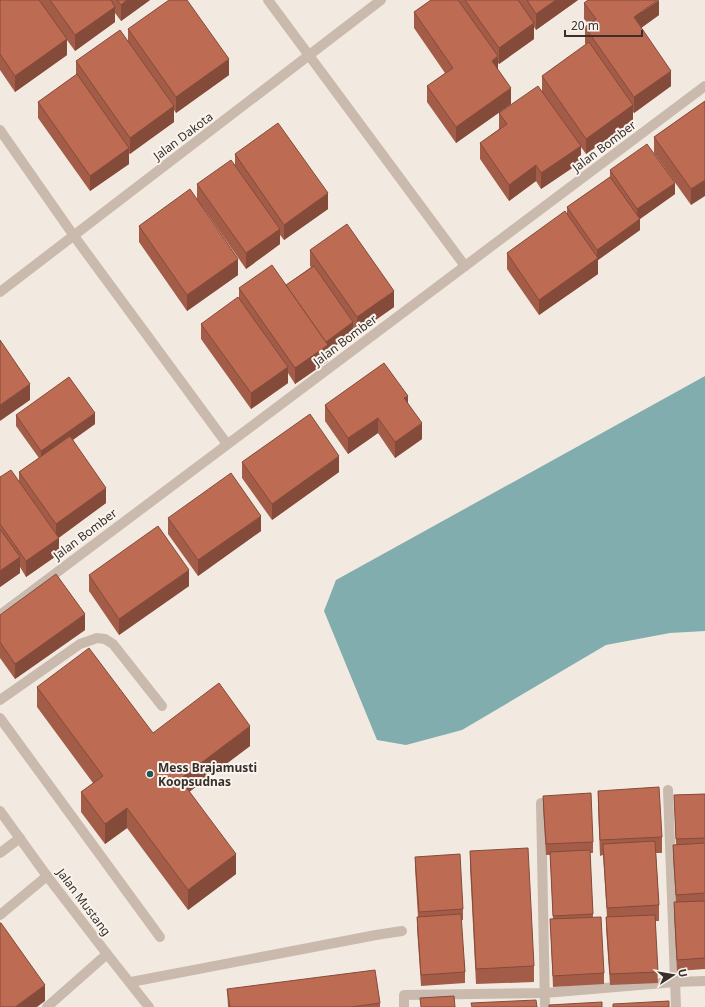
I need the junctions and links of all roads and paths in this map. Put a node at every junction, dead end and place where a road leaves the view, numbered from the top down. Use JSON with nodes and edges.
{"nodes":[{"id":1,"x":268,"y":0,"type":"edge"},
{"id":2,"x":381,"y":0,"type":"edge"},
{"id":3,"x":310,"y":55,"type":"junction"},
{"id":4,"x":705,"y":86,"type":"edge"},
{"id":5,"x":0,"y":130,"type":"edge"},
{"id":6,"x":74,"y":236,"type":"junction"},
{"id":7,"x":465,"y":266,"type":"junction"},
{"id":8,"x":0,"y":292,"type":"edge"},
{"id":9,"x":227,"y":444,"type":"junction"},
{"id":10,"x":0,"y":614,"type":"edge"},
{"id":11,"x":0,"y":700,"type":"edge"},
{"id":12,"x":162,"y":706,"type":"dead end"},
{"id":13,"x":0,"y":718,"type":"edge"},
{"id":14,"x":668,"y":790,"type":"dead end"},
{"id":15,"x":542,"y":803,"type":"edge"},
{"id":16,"x":0,"y":811,"type":"edge"},
{"id":17,"x":20,"y":838,"type":"junction"},
{"id":18,"x":0,"y":853,"type":"edge"},
{"id":19,"x":47,"y":876,"type":"junction"},
{"id":20,"x":0,"y":915,"type":"edge"},
{"id":21,"x":402,"y":931,"type":"dead end"},
{"id":22,"x":160,"y":937,"type":"dead end"},
{"id":23,"x":107,"y":954,"type":"junction"},
{"id":24,"x":705,"y":981,"type":"edge"},
{"id":25,"x":130,"y":982,"type":"junction"},
{"id":26,"x":675,"y":982,"type":"junction"},
{"id":27,"x":545,"y":994,"type":"junction"},
{"id":28,"x":47,"y":1007,"type":"edge"},
{"id":29,"x":150,"y":1007,"type":"edge"},
{"id":30,"x":404,"y":1007,"type":"edge"},
{"id":31,"x":545,"y":1007,"type":"edge"},
{"id":32,"x":676,"y":1007,"type":"edge"}],
"edges":[{"from":1,"to":3,"type":"lane"},
{"from":2,"to":3,"type":"lane","name":"Jalan Dakota"},
{"from":3,"to":6,"type":"lane","name":"Jalan Dakota"},
{"from":3,"to":7,"type":"lane"},
{"from":4,"to":7,"type":"lane","name":"Jalan Bomber"},
{"from":5,"to":6,"type":"lane"},
{"from":6,"to":8,"type":"lane","name":"Jalan Dakota"},
{"from":6,"to":9,"type":"lane"},
{"from":7,"to":9,"type":"lane","name":"Jalan Bomber"},
{"from":9,"to":10,"type":"lane","name":"Jalan Bomber"},
{"from":11,"to":12,"type":"lane"},
{"from":13,"to":22,"type":"lane"},
{"from":14,"to":26,"type":"lane"},
{"from":15,"to":27,"type":"lane"},
{"from":16,"to":17,"type":"lane","name":"Jalan Mustang"},
{"from":17,"to":18,"type":"lane"},
{"from":17,"to":19,"type":"lane","name":"Jalan Mustang"},
{"from":19,"to":20,"type":"lane"},
{"from":19,"to":23,"type":"lane","name":"Jalan Mustang"},
{"from":21,"to":25,"type":"lane"},
{"from":23,"to":25,"type":"lane","name":"Jalan Mustang"},
{"from":23,"to":28,"type":"lane"},
{"from":24,"to":26,"type":"lane"},
{"from":25,"to":29,"type":"lane","name":"Jalan Mustang"},
{"from":26,"to":27,"type":"lane"},
{"from":26,"to":32,"type":"lane"},
{"from":27,"to":30,"type":"lane"},
{"from":27,"to":31,"type":"lane"}]}
